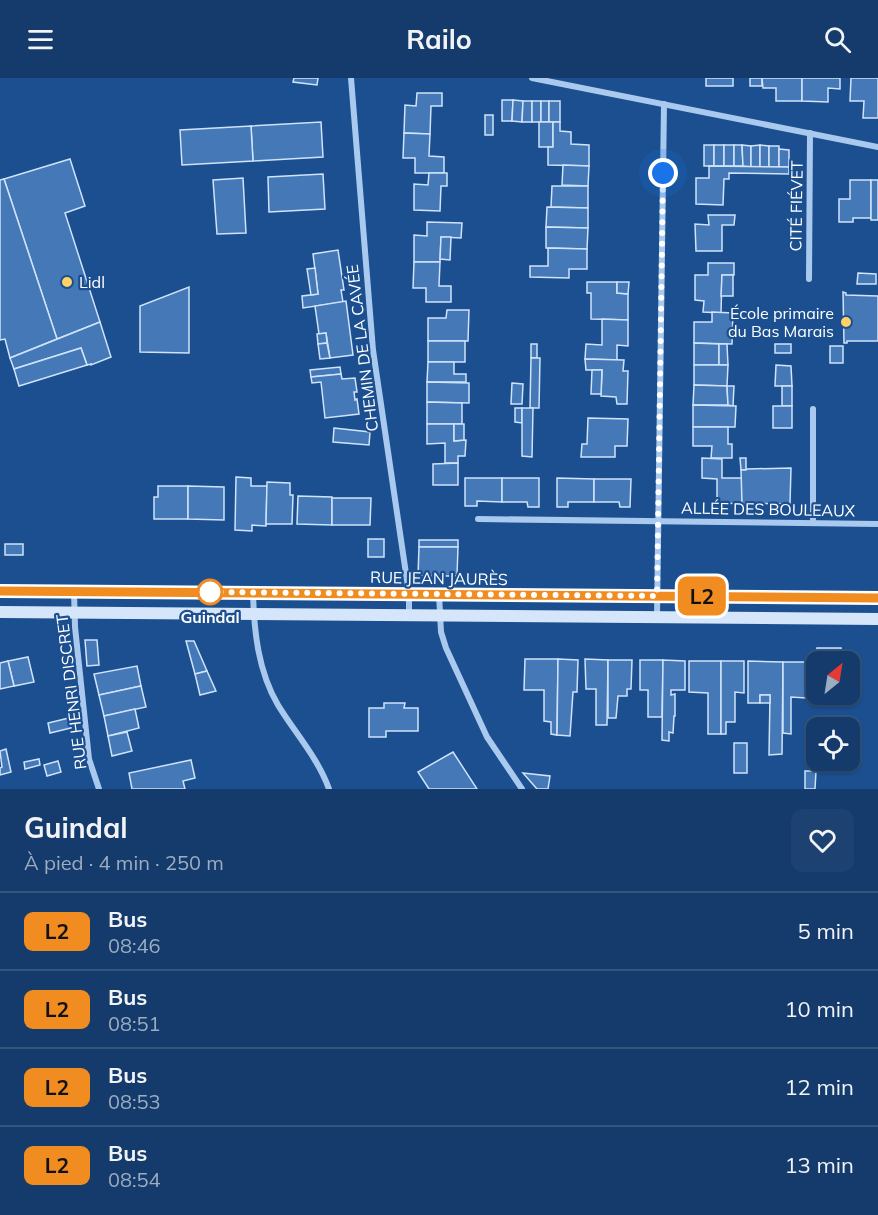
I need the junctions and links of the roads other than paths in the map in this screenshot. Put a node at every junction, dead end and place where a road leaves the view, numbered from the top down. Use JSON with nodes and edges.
{"nodes":[{"id":1,"x":351,"y":78,"type":"edge"},
{"id":2,"x":532,"y":78,"type":"edge"},
{"id":3,"x":664,"y":104,"type":"junction"},
{"id":4,"x":810,"y":133,"type":"junction"},
{"id":5,"x":878,"y":147,"type":"edge"},
{"id":6,"x":809,"y":279,"type":"dead end"},
{"id":7,"x":813,"y":409,"type":"dead end"},
{"id":8,"x":478,"y":519,"type":"dead end"},
{"id":9,"x":658,"y":521,"type":"junction"},
{"id":10,"x":813,"y":523,"type":"junction"},
{"id":11,"x":878,"y":524,"type":"edge"},
{"id":12,"x":0,"y":591,"type":"edge"},
{"id":13,"x":74,"y":592,"type":"junction"},
{"id":14,"x":253,"y":593,"type":"junction"},
{"id":15,"x":409,"y":594,"type":"junction"},
{"id":16,"x":439,"y":594,"type":"junction"},
{"id":17,"x":657,"y":596,"type":"junction"},
{"id":18,"x":878,"y":598,"type":"edge"},
{"id":19,"x":0,"y":612,"type":"edge"},
{"id":20,"x":74,"y":613,"type":"junction"},
{"id":21,"x":254,"y":614,"type":"junction"},
{"id":22,"x":409,"y":615,"type":"junction"},
{"id":23,"x":440,"y":615,"type":"junction"},
{"id":24,"x":657,"y":616,"type":"junction"},
{"id":25,"x":878,"y":619,"type":"edge"},
{"id":26,"x":99,"y":789,"type":"edge"},
{"id":27,"x":329,"y":789,"type":"edge"},
{"id":28,"x":522,"y":789,"type":"edge"}],
"edges":[{"from":1,"to":15,"type":"street","name":"CHEMIN DE LA CAVÉE"},
{"from":2,"to":3,"type":"street"},
{"from":3,"to":4,"type":"street"},
{"from":3,"to":9,"type":"street"},
{"from":4,"to":5,"type":"street"},
{"from":4,"to":6,"type":"street","name":"CITÉ FIÉVET"},
{"from":7,"to":10,"type":"street"},
{"from":8,"to":9,"type":"street","name":"ALLÉE DES BOULEAUX"},
{"from":9,"to":10,"type":"street","name":"ALLÉE DES BOULEAUX"},
{"from":9,"to":17,"type":"street"},
{"from":10,"to":11,"type":"street","name":"ALLÉE DES BOULEAUX"},
{"from":12,"to":13,"type":"main road","name":"RUE JEAN JAURÈS"},
{"from":13,"to":14,"type":"main road","name":"RUE JEAN JAURÈS"},
{"from":13,"to":20,"type":"street","name":"RUE HENRI DISCRET"},
{"from":14,"to":15,"type":"main road","name":"RUE JEAN JAURÈS"},
{"from":14,"to":21,"type":"street"},
{"from":15,"to":16,"type":"main road","name":"RUE JEAN JAURÈS"},
{"from":15,"to":22,"type":"street","name":"CHEMIN DE LA CAVÉE"},
{"from":16,"to":17,"type":"main road","name":"RUE JEAN JAURÈS"},
{"from":16,"to":23,"type":"street"},
{"from":17,"to":18,"type":"main road","name":"RUE JEAN JAURÈS"},
{"from":17,"to":24,"type":"street"},
{"from":19,"to":20,"type":"main road"},
{"from":20,"to":21,"type":"main road"},
{"from":20,"to":26,"type":"street","name":"RUE HENRI DISCRET"},
{"from":21,"to":22,"type":"main road"},
{"from":21,"to":27,"type":"street"},
{"from":22,"to":23,"type":"main road"},
{"from":23,"to":24,"type":"main road"},
{"from":23,"to":28,"type":"street"},
{"from":24,"to":25,"type":"main road"}]}
